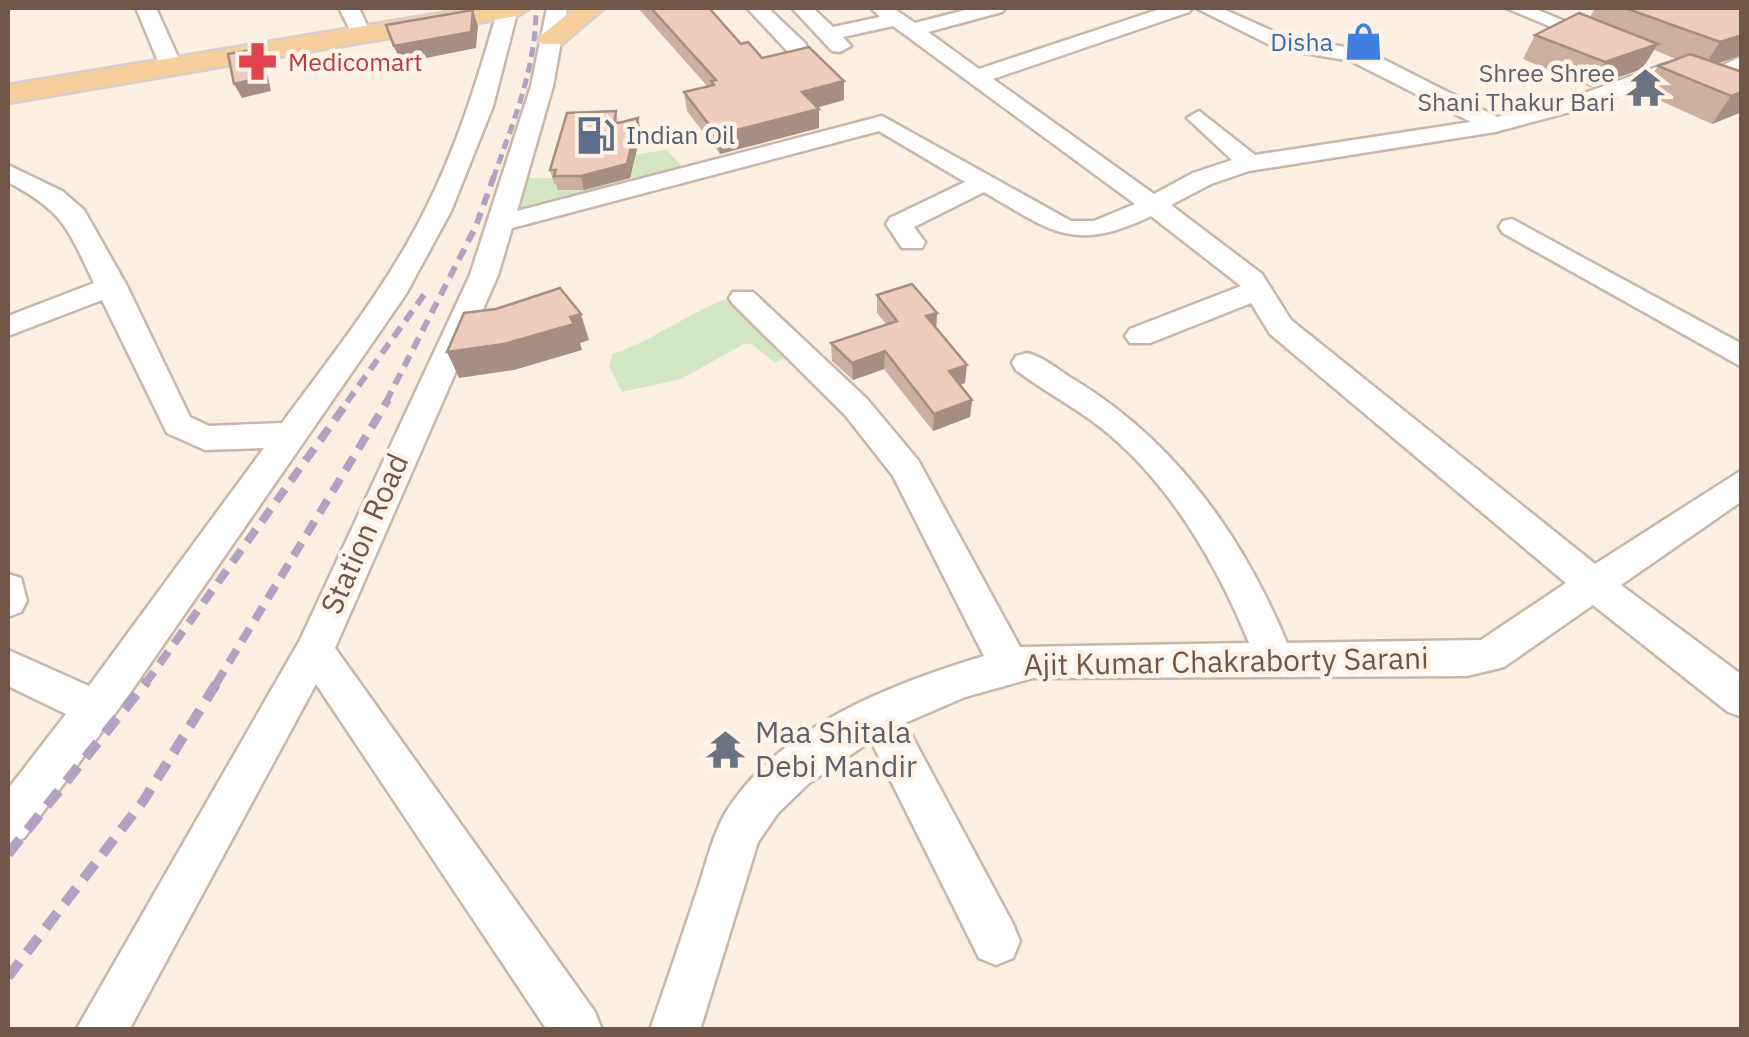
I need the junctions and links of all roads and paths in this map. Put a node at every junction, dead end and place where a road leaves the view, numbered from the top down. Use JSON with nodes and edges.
{"nodes":[{"id":1,"x":146,"y":8,"type":"edge"},
{"id":2,"x":349,"y":8,"type":"edge"},
{"id":3,"x":512,"y":8,"type":"edge"},
{"id":4,"x":591,"y":8,"type":"edge"},
{"id":5,"x":757,"y":8,"type":"edge"},
{"id":6,"x":802,"y":8,"type":"edge"},
{"id":7,"x":996,"y":8,"type":"edge"},
{"id":8,"x":1182,"y":8,"type":"edge"},
{"id":9,"x":1206,"y":8,"type":"edge"},
{"id":10,"x":1516,"y":8,"type":"edge"},
{"id":11,"x":896,"y":19,"type":"edge"},
{"id":12,"x":555,"y":22,"type":"edge"},
{"id":13,"x":361,"y":34,"type":"junction"},
{"id":14,"x":798,"y":49,"type":"edge"},
{"id":15,"x":1742,"y":62,"type":"edge"},
{"id":16,"x":171,"y":66,"type":"junction"},
{"id":17,"x":1673,"y":70,"type":"junction"},
{"id":18,"x":976,"y":77,"type":"junction"},
{"id":19,"x":1702,"y":81,"type":"junction"},
{"id":20,"x":1728,"y":91,"type":"edge"},
{"id":21,"x":8,"y":94,"type":"edge"},
{"id":22,"x":1200,"y":118,"type":"dead end"},
{"id":23,"x":1495,"y":125,"type":"junction"},
{"id":24,"x":1251,"y":164,"type":"junction"},
{"id":25,"x":8,"y":172,"type":"edge"},
{"id":26,"x":982,"y":183,"type":"junction"},
{"id":27,"x":1151,"y":207,"type":"junction"},
{"id":28,"x":498,"y":224,"type":"junction"},
{"id":29,"x":1512,"y":226,"type":"dead end"},
{"id":30,"x":912,"y":242,"type":"dead end"},
{"id":31,"x":113,"y":286,"type":"junction"},
{"id":32,"x":1259,"y":289,"type":"junction"},
{"id":33,"x":743,"y":298,"type":"dead end"},
{"id":34,"x":8,"y":327,"type":"edge"},
{"id":35,"x":1140,"y":336,"type":"dead end"},
{"id":36,"x":1742,"y":357,"type":"edge"},
{"id":37,"x":1026,"y":363,"type":"dead end"},
{"id":38,"x":290,"y":435,"type":"junction"},
{"id":39,"x":1742,"y":483,"type":"edge"},
{"id":40,"x":1593,"y":584,"type":"junction"},
{"id":41,"x":8,"y":590,"type":"edge"},
{"id":42,"x":8,"y":602,"type":"edge"},
{"id":43,"x":314,"y":650,"type":"junction"},
{"id":44,"x":1274,"y":658,"type":"junction"},
{"id":45,"x":1009,"y":665,"type":"junction"},
{"id":46,"x":8,"y":667,"type":"edge"},
{"id":47,"x":1742,"y":699,"type":"edge"},
{"id":48,"x":95,"y":708,"type":"junction"},
{"id":49,"x":880,"y":717,"type":"junction"},
{"id":50,"x":8,"y":823,"type":"edge"},
{"id":51,"x":996,"y":941,"type":"dead end"},
{"id":52,"x":101,"y":1030,"type":"edge"},
{"id":53,"x":577,"y":1030,"type":"edge"},
{"id":54,"x":675,"y":1030,"type":"edge"}],
"edges":[{"from":1,"to":16,"type":"street"},
{"from":2,"to":13,"type":"street"},
{"from":3,"to":13,"type":"main road"},
{"from":3,"to":38,"type":"street"},
{"from":4,"to":12,"type":"main road"},
{"from":5,"to":14,"type":"street"},
{"from":6,"to":11,"type":"street"},
{"from":7,"to":11,"type":"street"},
{"from":8,"to":18,"type":"street"},
{"from":9,"to":23,"type":"street"},
{"from":10,"to":17,"type":"street"},
{"from":11,"to":18,"type":"street"},
{"from":12,"to":28,"type":"street","name":"Station Road"},
{"from":13,"to":16,"type":"main road"},
{"from":15,"to":19,"type":"street"},
{"from":16,"to":21,"type":"main road"},
{"from":17,"to":19,"type":"street"},
{"from":17,"to":23,"type":"street"},
{"from":18,"to":27,"type":"street"},
{"from":19,"to":20,"type":"street"},
{"from":22,"to":24,"type":"street"},
{"from":23,"to":24,"type":"street"},
{"from":24,"to":27,"type":"street"},
{"from":25,"to":31,"type":"street"},
{"from":26,"to":27,"type":"street"},
{"from":26,"to":28,"type":"street"},
{"from":26,"to":30,"type":"street"},
{"from":27,"to":32,"type":"street"},
{"from":28,"to":43,"type":"street","name":"Station Road"},
{"from":29,"to":36,"type":"street"},
{"from":31,"to":34,"type":"street"},
{"from":31,"to":38,"type":"street"},
{"from":32,"to":35,"type":"street"},
{"from":32,"to":40,"type":"street"},
{"from":33,"to":45,"type":"street"},
{"from":37,"to":44,"type":"street"},
{"from":38,"to":48,"type":"street"},
{"from":39,"to":40,"type":"street","name":"Ajit Kumar Chakraborty Sarani"},
{"from":40,"to":44,"type":"street","name":"Ajit Kumar Chakraborty Sarani"},
{"from":40,"to":47,"type":"street"},
{"from":41,"to":42,"type":"street"},
{"from":43,"to":52,"type":"street","name":"Station Road"},
{"from":43,"to":53,"type":"street"},
{"from":44,"to":45,"type":"street","name":"Ajit Kumar Chakraborty Sarani"},
{"from":45,"to":49,"type":"street","name":"Ajit Kumar Chakraborty Sarani"},
{"from":46,"to":48,"type":"street"},
{"from":48,"to":50,"type":"street"},
{"from":49,"to":51,"type":"street"},
{"from":49,"to":54,"type":"street","name":"Ajit Kumar Chakraborty Sarani"}]}
